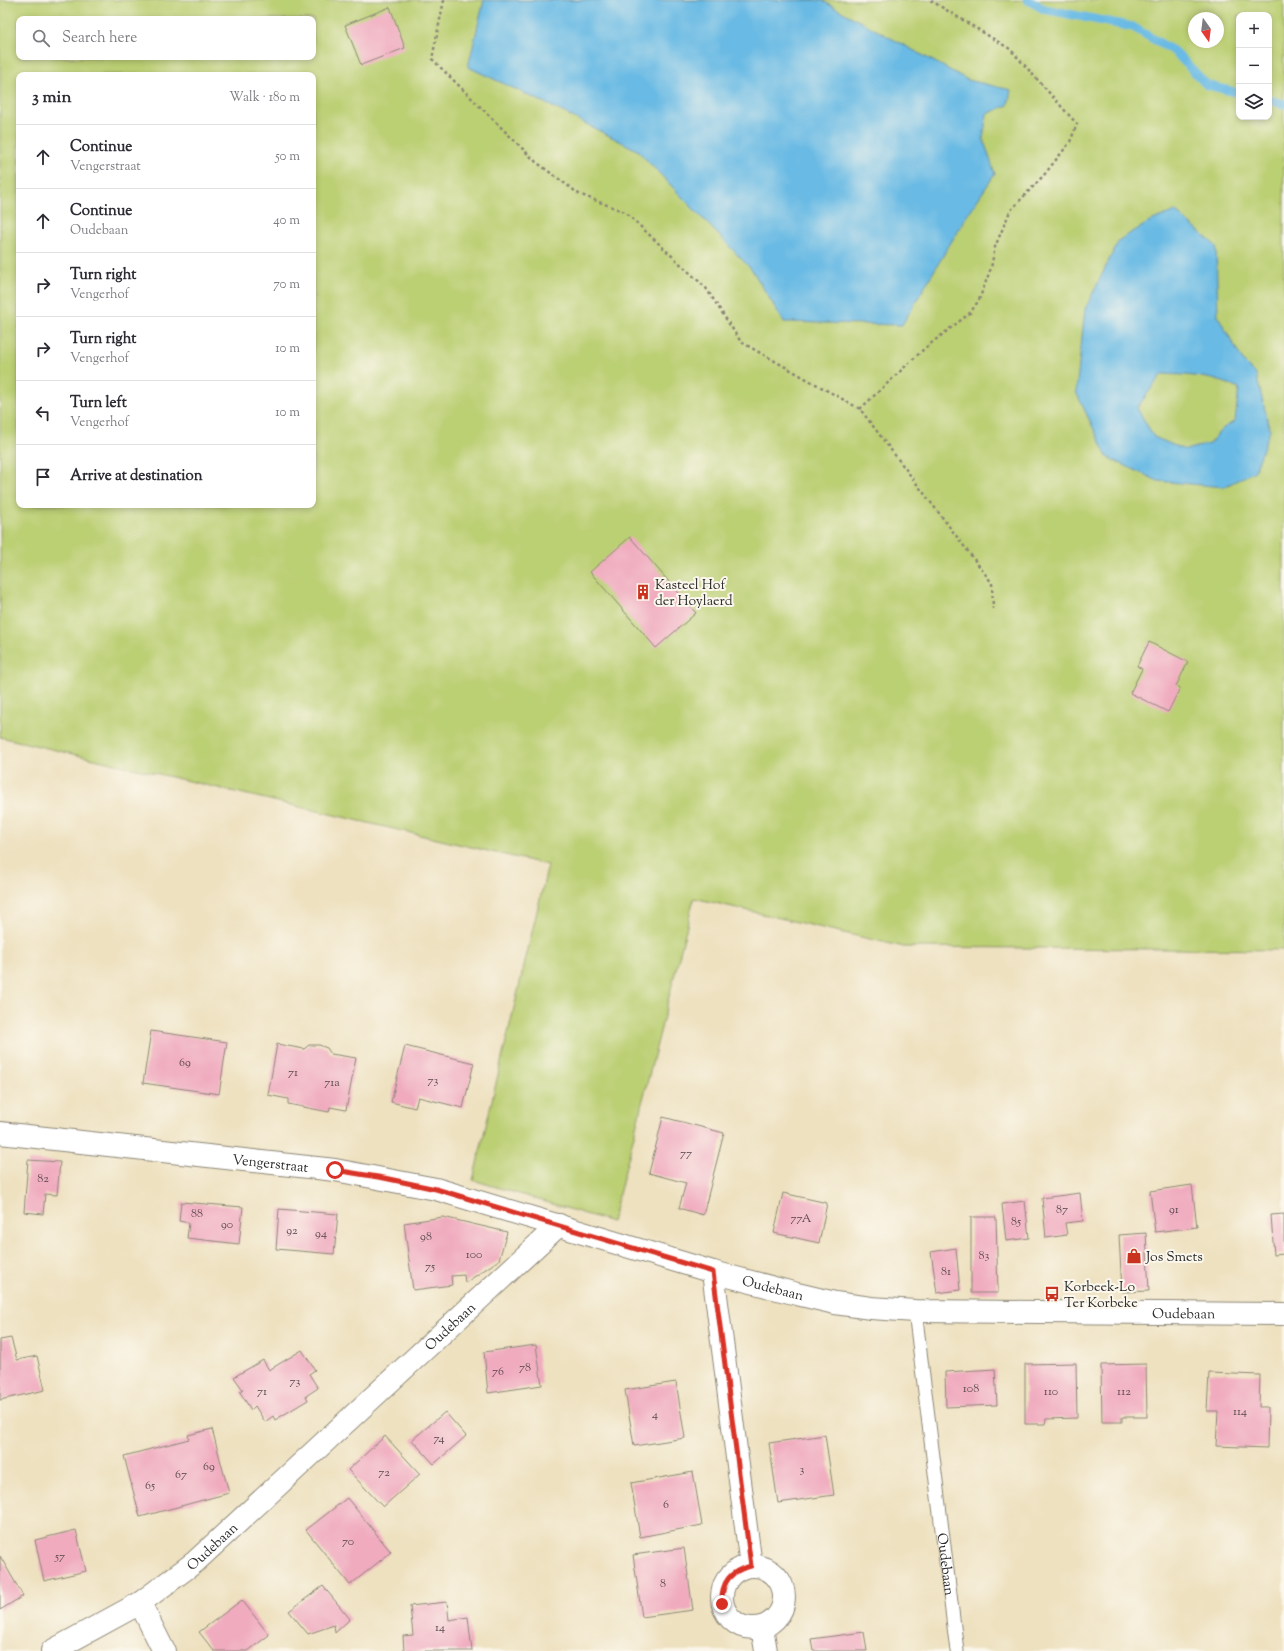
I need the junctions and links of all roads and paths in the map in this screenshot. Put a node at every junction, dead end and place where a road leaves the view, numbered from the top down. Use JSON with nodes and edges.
{"nodes":[{"id":1,"x":444,"y":0,"type":"edge"},
{"id":2,"x":930,"y":0,"type":"edge"},
{"id":3,"x":860,"y":409,"type":"junction"},
{"id":4,"x":993,"y":609,"type":"dead end"},
{"id":5,"x":0,"y":1133,"type":"edge"},
{"id":6,"x":559,"y":1226,"type":"junction"},
{"id":7,"x":713,"y":1272,"type":"junction"},
{"id":8,"x":915,"y":1311,"type":"junction"},
{"id":9,"x":1284,"y":1314,"type":"edge"},
{"id":10,"x":751,"y":1566,"type":"junction"},
{"id":11,"x":140,"y":1603,"type":"junction"},
{"id":12,"x":762,"y":1628,"type":"junction"},
{"id":13,"x":52,"y":1651,"type":"edge"},
{"id":14,"x":164,"y":1651,"type":"edge"},
{"id":15,"x":766,"y":1651,"type":"edge"},
{"id":16,"x":957,"y":1651,"type":"edge"}],
"edges":[{"from":1,"to":3,"type":"path"},
{"from":2,"to":3,"type":"path"},
{"from":3,"to":4,"type":"path"},
{"from":5,"to":6,"type":"street","name":"Vengerstraat"},
{"from":6,"to":7,"type":"street","name":"Oudebaan"},
{"from":6,"to":11,"type":"street","name":"Oudebaan"},
{"from":7,"to":8,"type":"street","name":"Oudebaan"},
{"from":7,"to":10,"type":"street"},
{"from":8,"to":9,"type":"street","name":"Oudebaan"},
{"from":8,"to":16,"type":"lane","name":"Oudebaan"},
{"from":10,"to":12,"type":"street"},
{"from":10,"to":12,"type":"street"},
{"from":11,"to":13,"type":"street","name":"Oudebaan"},
{"from":11,"to":14,"type":"street"},
{"from":12,"to":15,"type":"street"}]}
